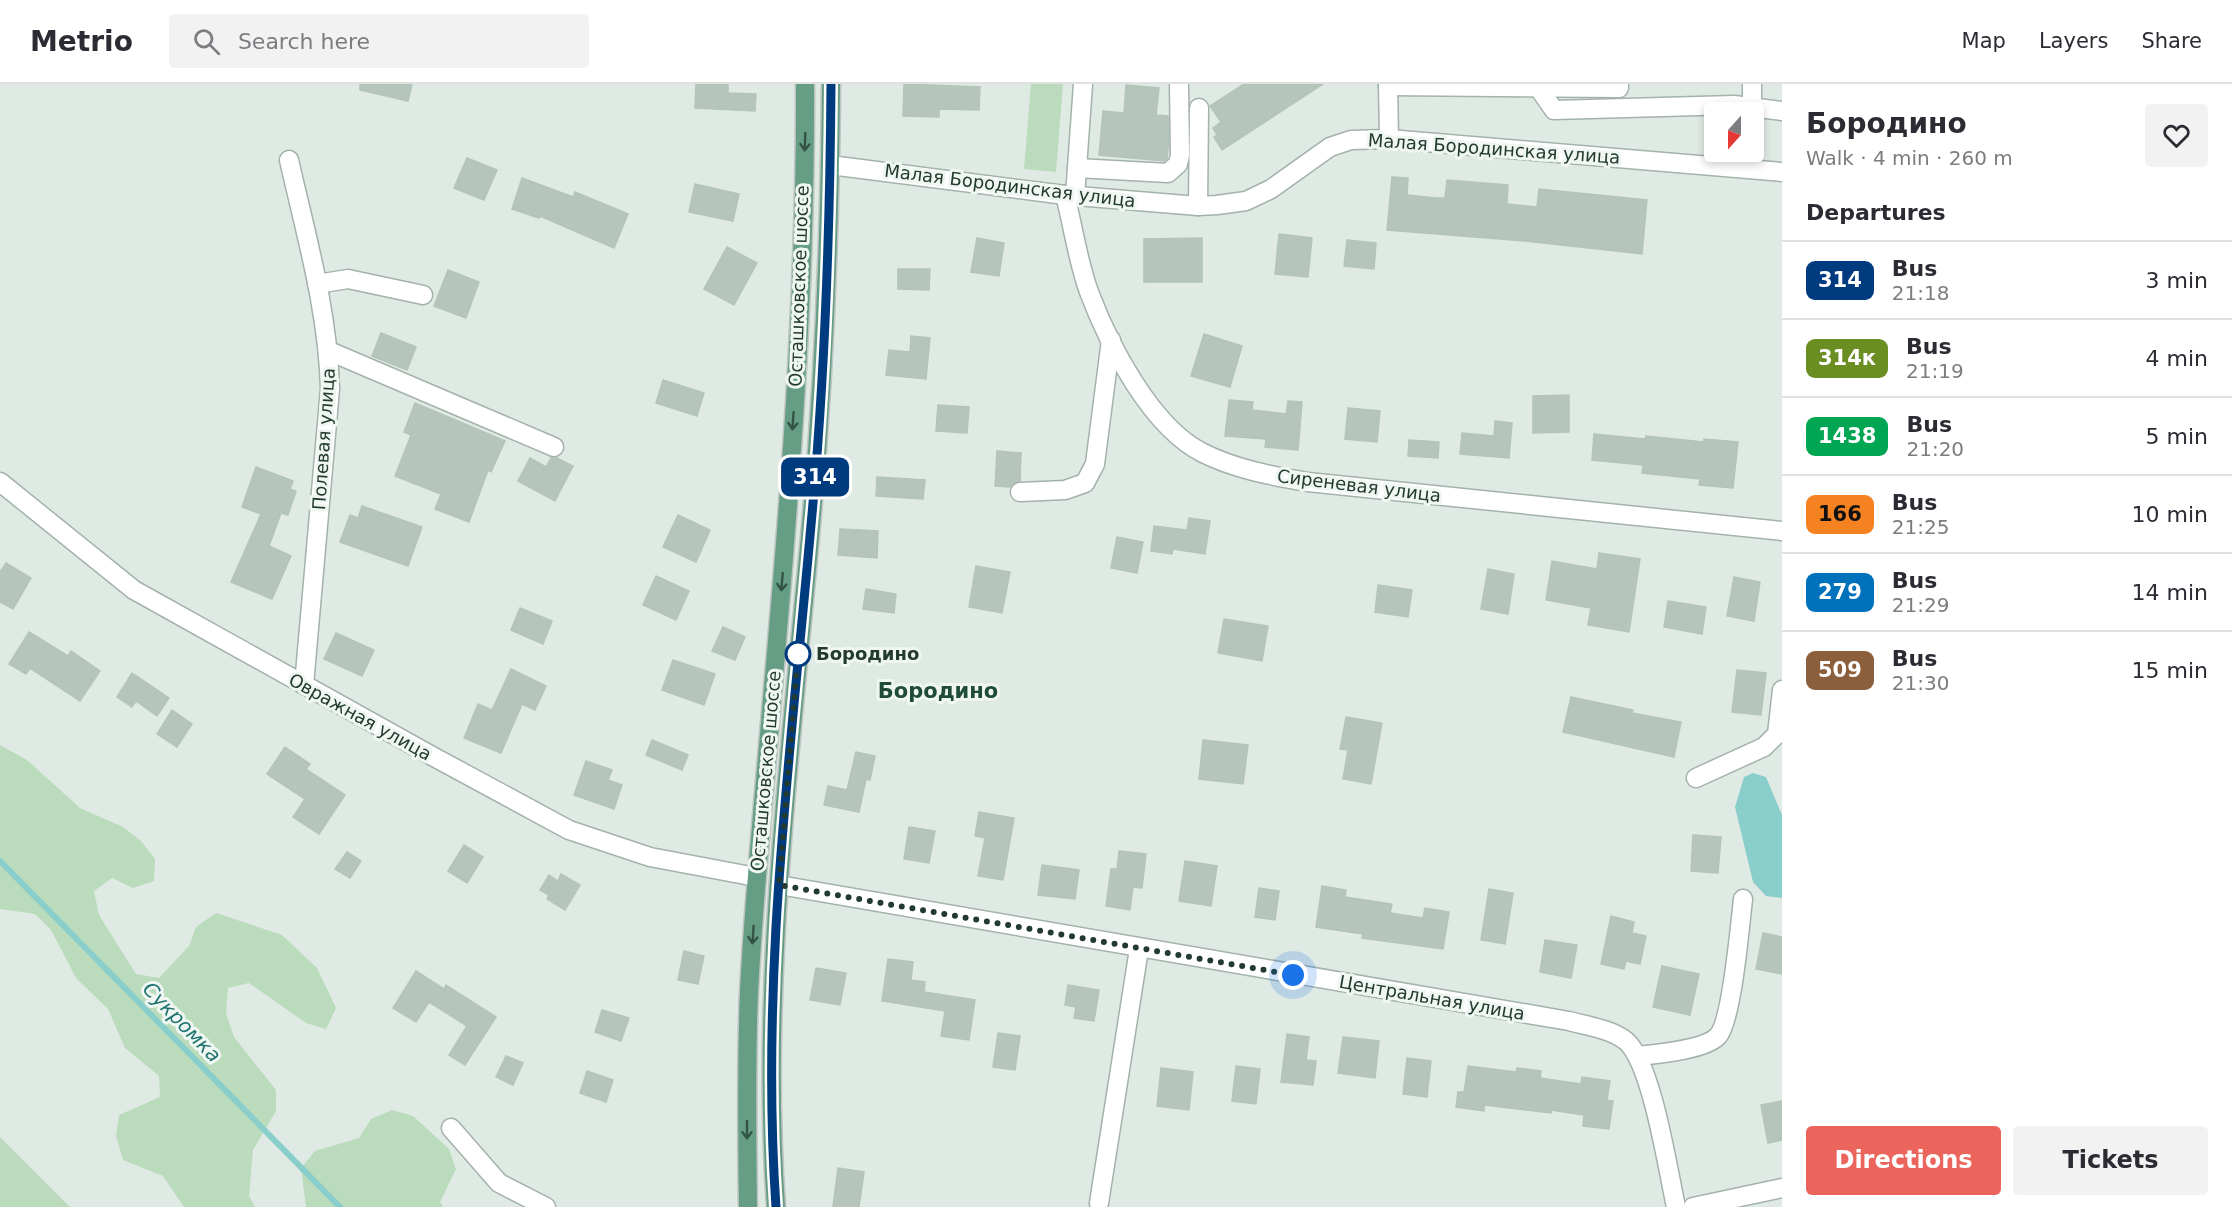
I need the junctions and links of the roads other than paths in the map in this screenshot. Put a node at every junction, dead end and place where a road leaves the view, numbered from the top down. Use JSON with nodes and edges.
{"nodes":[{"id":1,"x":805,"y":84,"type":"edge"},
{"id":2,"x":831,"y":84,"type":"edge"},
{"id":3,"x":1083,"y":84,"type":"edge"},
{"id":4,"x":1179,"y":84,"type":"edge"},
{"id":5,"x":1618,"y":84,"type":"edge"},
{"id":6,"x":1752,"y":84,"type":"edge"},
{"id":7,"x":1388,"y":85,"type":"edge"},
{"id":8,"x":1538,"y":87,"type":"junction"},
{"id":9,"x":1752,"y":102,"type":"edge"},
{"id":10,"x":1704,"y":106,"type":"edge"},
{"id":11,"x":1199,"y":108,"type":"dead end"},
{"id":12,"x":1764,"y":109,"type":"edge"},
{"id":13,"x":1782,"y":111,"type":"edge"},
{"id":14,"x":1389,"y":139,"type":"junction"},
{"id":15,"x":289,"y":160,"type":"dead end"},
{"id":16,"x":830,"y":165,"type":"junction"},
{"id":17,"x":1077,"y":168,"type":"junction"},
{"id":18,"x":1782,"y":172,"type":"edge"},
{"id":19,"x":1070,"y":196,"type":"junction"},
{"id":20,"x":1198,"y":206,"type":"junction"},
{"id":21,"x":317,"y":284,"type":"junction"},
{"id":22,"x":423,"y":296,"type":"dead end"},
{"id":23,"x":1111,"y":339,"type":"junction"},
{"id":24,"x":329,"y":351,"type":"junction"},
{"id":25,"x":554,"y":447,"type":"dead end"},
{"id":26,"x":0,"y":482,"type":"edge"},
{"id":27,"x":1020,"y":492,"type":"dead end"},
{"id":28,"x":1782,"y":531,"type":"edge"},
{"id":29,"x":304,"y":685,"type":"junction"},
{"id":30,"x":1782,"y":690,"type":"edge"},
{"id":31,"x":1696,"y":778,"type":"dead end"},
{"id":32,"x":756,"y":877,"type":"junction"},
{"id":33,"x":779,"y":885,"type":"junction"},
{"id":34,"x":1743,"y":899,"type":"dead end"},
{"id":35,"x":1139,"y":949,"type":"junction"},
{"id":36,"x":1637,"y":1056,"type":"junction"},
{"id":37,"x":451,"y":1128,"type":"dead end"},
{"id":38,"x":1782,"y":1188,"type":"edge"},
{"id":39,"x":1100,"y":1203,"type":"dead end"},
{"id":40,"x":546,"y":1207,"type":"edge"},
{"id":41,"x":748,"y":1207,"type":"edge"},
{"id":42,"x":776,"y":1207,"type":"edge"},
{"id":43,"x":1676,"y":1207,"type":"edge"},
{"id":44,"x":1693,"y":1207,"type":"edge"}],
"edges":[{"from":1,"to":32,"type":"main road","name":"Осташковское шоссе","one_way":true},
{"from":2,"to":16,"type":"main road","name":"Осташковское шоссе"},
{"from":3,"to":17,"type":"street","name":"Сиреневая улица"},
{"from":4,"to":17,"type":"street"},
{"from":5,"to":8,"type":"street"},
{"from":6,"to":9,"type":"street"},
{"from":7,"to":8,"type":"street"},
{"from":7,"to":14,"type":"street"},
{"from":8,"to":10,"type":"street"},
{"from":11,"to":20,"type":"street"},
{"from":12,"to":13,"type":"street"},
{"from":14,"to":18,"type":"street","name":"Малая Бородинская улица"},
{"from":14,"to":20,"type":"street","name":"Малая Бородинская улица"},
{"from":15,"to":21,"type":"street","name":"Полевая улица"},
{"from":16,"to":19,"type":"street","name":"Малая Бородинская улица"},
{"from":16,"to":33,"type":"main road","name":"Осташковское шоссе"},
{"from":17,"to":19,"type":"street","name":"Сиреневая улица"},
{"from":19,"to":20,"type":"street","name":"Малая Бородинская улица"},
{"from":19,"to":23,"type":"street","name":"Сиреневая улица"},
{"from":21,"to":22,"type":"street"},
{"from":21,"to":24,"type":"street","name":"Полевая улица"},
{"from":23,"to":27,"type":"street"},
{"from":23,"to":28,"type":"street","name":"Сиреневая улица"},
{"from":24,"to":25,"type":"street"},
{"from":24,"to":29,"type":"street","name":"Полевая улица"},
{"from":26,"to":29,"type":"street","name":"Овражная улица"},
{"from":29,"to":32,"type":"street","name":"Овражная улица"},
{"from":30,"to":31,"type":"street"},
{"from":32,"to":41,"type":"main road","name":"Осташковское шоссе","one_way":true},
{"from":33,"to":35,"type":"street","name":"Центральная улица"},
{"from":33,"to":42,"type":"main road","name":"Осташковское шоссе"},
{"from":34,"to":36,"type":"street"},
{"from":35,"to":36,"type":"street","name":"Центральная улица"},
{"from":35,"to":39,"type":"street"},
{"from":36,"to":43,"type":"street","name":"Центральная улица"},
{"from":37,"to":40,"type":"street"},
{"from":38,"to":44,"type":"street"}]}
